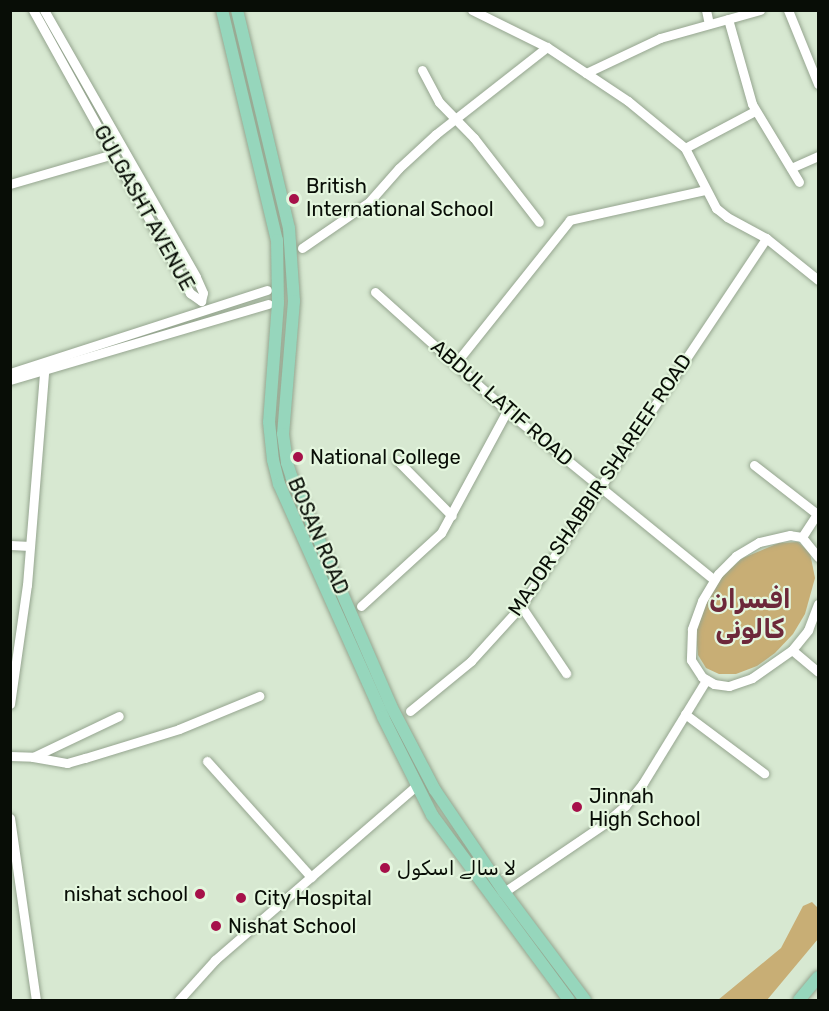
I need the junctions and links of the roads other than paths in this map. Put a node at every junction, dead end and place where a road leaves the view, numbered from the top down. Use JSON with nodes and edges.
{"nodes":[{"id":1,"x":33,"y":10,"type":"edge"},
{"id":2,"x":44,"y":10,"type":"edge"},
{"id":3,"x":222,"y":10,"type":"edge"},
{"id":4,"x":237,"y":10,"type":"edge"},
{"id":5,"x":472,"y":10,"type":"edge"},
{"id":6,"x":706,"y":10,"type":"edge"},
{"id":7,"x":760,"y":10,"type":"edge"},
{"id":8,"x":788,"y":10,"type":"edge"},
{"id":9,"x":747,"y":12,"type":"edge"},
{"id":10,"x":728,"y":19,"type":"junction"},
{"id":11,"x":708,"y":24,"type":"junction"},
{"id":12,"x":547,"y":47,"type":"junction"},
{"id":13,"x":422,"y":70,"type":"dead end"},
{"id":14,"x":586,"y":73,"type":"junction"},
{"id":15,"x":819,"y":84,"type":"edge"},
{"id":16,"x":755,"y":111,"type":"junction"},
{"id":17,"x":456,"y":118,"type":"junction"},
{"id":18,"x":685,"y":148,"type":"junction"},
{"id":19,"x":112,"y":154,"type":"junction"},
{"id":20,"x":819,"y":156,"type":"edge"},
{"id":21,"x":791,"y":168,"type":"junction"},
{"id":22,"x":799,"y":182,"type":"dead end"},
{"id":23,"x":10,"y":184,"type":"edge"},
{"id":24,"x":705,"y":190,"type":"junction"},
{"id":25,"x":539,"y":222,"type":"dead end"},
{"id":26,"x":766,"y":238,"type":"junction"},
{"id":27,"x":302,"y":248,"type":"dead end"},
{"id":28,"x":817,"y":275,"type":"edge"},
{"id":29,"x":267,"y":290,"type":"dead end"},
{"id":30,"x":375,"y":292,"type":"dead end"},
{"id":31,"x":268,"y":303,"type":"dead end"},
{"id":32,"x":203,"y":305,"type":"junction"},
{"id":33,"x":209,"y":320,"type":"junction"},
{"id":34,"x":455,"y":364,"type":"junction"},
{"id":35,"x":45,"y":366,"type":"junction"},
{"id":36,"x":10,"y":373,"type":"edge"},
{"id":37,"x":10,"y":380,"type":"edge"},
{"id":38,"x":507,"y":411,"type":"junction"},
{"id":39,"x":397,"y":460,"type":"dead end"},
{"id":40,"x":754,"y":465,"type":"dead end"},
{"id":41,"x":599,"y":486,"type":"junction"},
{"id":42,"x":818,"y":513,"type":"edge"},
{"id":43,"x":452,"y":516,"type":"junction"},
{"id":44,"x":802,"y":537,"type":"junction"},
{"id":45,"x":10,"y":544,"type":"edge"},
{"id":46,"x":30,"y":546,"type":"junction"},
{"id":47,"x":819,"y":557,"type":"edge"},
{"id":48,"x":714,"y":580,"type":"junction"},
{"id":49,"x":819,"y":604,"type":"edge"},
{"id":50,"x":361,"y":606,"type":"dead end"},
{"id":51,"x":521,"y":606,"type":"junction"},
{"id":52,"x":792,"y":650,"type":"junction"},
{"id":53,"x":13,"y":664,"type":"edge"},
{"id":54,"x":819,"y":672,"type":"edge"},
{"id":55,"x":566,"y":673,"type":"dead end"},
{"id":56,"x":706,"y":680,"type":"junction"},
{"id":57,"x":259,"y":696,"type":"dead end"},
{"id":58,"x":10,"y":704,"type":"edge"},
{"id":59,"x":410,"y":711,"type":"dead end"},
{"id":60,"x":685,"y":714,"type":"junction"},
{"id":61,"x":119,"y":716,"type":"dead end"},
{"id":62,"x":10,"y":756,"type":"edge"},
{"id":63,"x":33,"y":757,"type":"junction"},
{"id":64,"x":207,"y":761,"type":"dead end"},
{"id":65,"x":764,"y":773,"type":"dead end"},
{"id":66,"x":416,"y":786,"type":"junction"},
{"id":67,"x":10,"y":818,"type":"edge"},
{"id":68,"x":311,"y":877,"type":"junction"},
{"id":69,"x":15,"y":887,"type":"edge"},
{"id":70,"x":504,"y":892,"type":"junction"},
{"id":71,"x":819,"y":977,"type":"edge"},
{"id":72,"x":819,"y":990,"type":"edge"},
{"id":73,"x":36,"y":1000,"type":"edge"},
{"id":74,"x":179,"y":1000,"type":"edge"},
{"id":75,"x":569,"y":1000,"type":"edge"},
{"id":76,"x":585,"y":1000,"type":"edge"},
{"id":77,"x":799,"y":1000,"type":"edge"},
{"id":78,"x":809,"y":1000,"type":"edge"}],
"edges":[{"from":1,"to":19,"type":"street","name":"GULGASHT AVENUE"},
{"from":2,"to":32,"type":"street","name":"GULGASHT AVENUE"},
{"from":3,"to":66,"type":"main road","name":"BOSAN ROAD"},
{"from":4,"to":70,"type":"main road","name":"BOSAN ROAD"},
{"from":5,"to":12,"type":"street"},
{"from":6,"to":11,"type":"street"},
{"from":7,"to":9,"type":"street"},
{"from":8,"to":15,"type":"street"},
{"from":9,"to":10,"type":"street"},
{"from":10,"to":11,"type":"street"},
{"from":10,"to":16,"type":"street"},
{"from":11,"to":14,"type":"street"},
{"from":12,"to":14,"type":"street"},
{"from":12,"to":17,"type":"street"},
{"from":13,"to":17,"type":"street"},
{"from":14,"to":18,"type":"street"},
{"from":16,"to":18,"type":"street"},
{"from":16,"to":21,"type":"street"},
{"from":17,"to":25,"type":"street"},
{"from":17,"to":27,"type":"street"},
{"from":18,"to":24,"type":"street"},
{"from":19,"to":23,"type":"street"},
{"from":19,"to":32,"type":"street","name":"GULGASHT AVENUE"},
{"from":20,"to":21,"type":"street"},
{"from":21,"to":22,"type":"street"},
{"from":24,"to":26,"type":"street"},
{"from":24,"to":34,"type":"street"},
{"from":26,"to":28,"type":"street"},
{"from":26,"to":41,"type":"street","name":"MAJOR SHABBIR SHAREEF ROAD"},
{"from":29,"to":32,"type":"street","name":"GULGASHT AVENUE"},
{"from":30,"to":34,"type":"street","name":"ABDUL LATIF ROAD"},
{"from":31,"to":33,"type":"street","name":"GULGASHT AVENUE"},
{"from":32,"to":33,"type":"street"},
{"from":32,"to":35,"type":"street","name":"GULGASHT AVENUE"},
{"from":33,"to":35,"type":"street","name":"GULGASHT AVENUE"},
{"from":34,"to":38,"type":"street","name":"ABDUL LATIF ROAD"},
{"from":35,"to":36,"type":"street","name":"GULGASHT AVENUE"},
{"from":35,"to":37,"type":"street"},
{"from":35,"to":46,"type":"street"},
{"from":38,"to":41,"type":"street","name":"ABDUL LATIF ROAD"},
{"from":38,"to":43,"type":"street"},
{"from":39,"to":43,"type":"street"},
{"from":40,"to":42,"type":"street"},
{"from":41,"to":48,"type":"street","name":"ABDUL LATIF ROAD"},
{"from":41,"to":51,"type":"street","name":"MAJOR SHABBIR SHAREEF ROAD"},
{"from":42,"to":44,"type":"street"},
{"from":43,"to":50,"type":"street"},
{"from":44,"to":47,"type":"street"},
{"from":44,"to":48,"type":"street"},
{"from":45,"to":46,"type":"street"},
{"from":46,"to":53,"type":"street"},
{"from":48,"to":56,"type":"street"},
{"from":49,"to":52,"type":"street"},
{"from":51,"to":55,"type":"street"},
{"from":51,"to":59,"type":"street","name":"MAJOR SHABBIR SHAREEF ROAD"},
{"from":52,"to":54,"type":"street"},
{"from":52,"to":56,"type":"street"},
{"from":53,"to":58,"type":"street"},
{"from":56,"to":60,"type":"street"},
{"from":57,"to":63,"type":"street"},
{"from":60,"to":65,"type":"street"},
{"from":60,"to":70,"type":"street"},
{"from":61,"to":63,"type":"street"},
{"from":62,"to":63,"type":"street"},
{"from":64,"to":68,"type":"street"},
{"from":66,"to":68,"type":"street"},
{"from":66,"to":75,"type":"main road","name":"BOSAN ROAD"},
{"from":67,"to":69,"type":"street"},
{"from":68,"to":74,"type":"street"},
{"from":69,"to":73,"type":"street"},
{"from":70,"to":76,"type":"main road","name":"BOSAN ROAD"},
{"from":71,"to":77,"type":"main road"},
{"from":72,"to":78,"type":"main road"}]}
